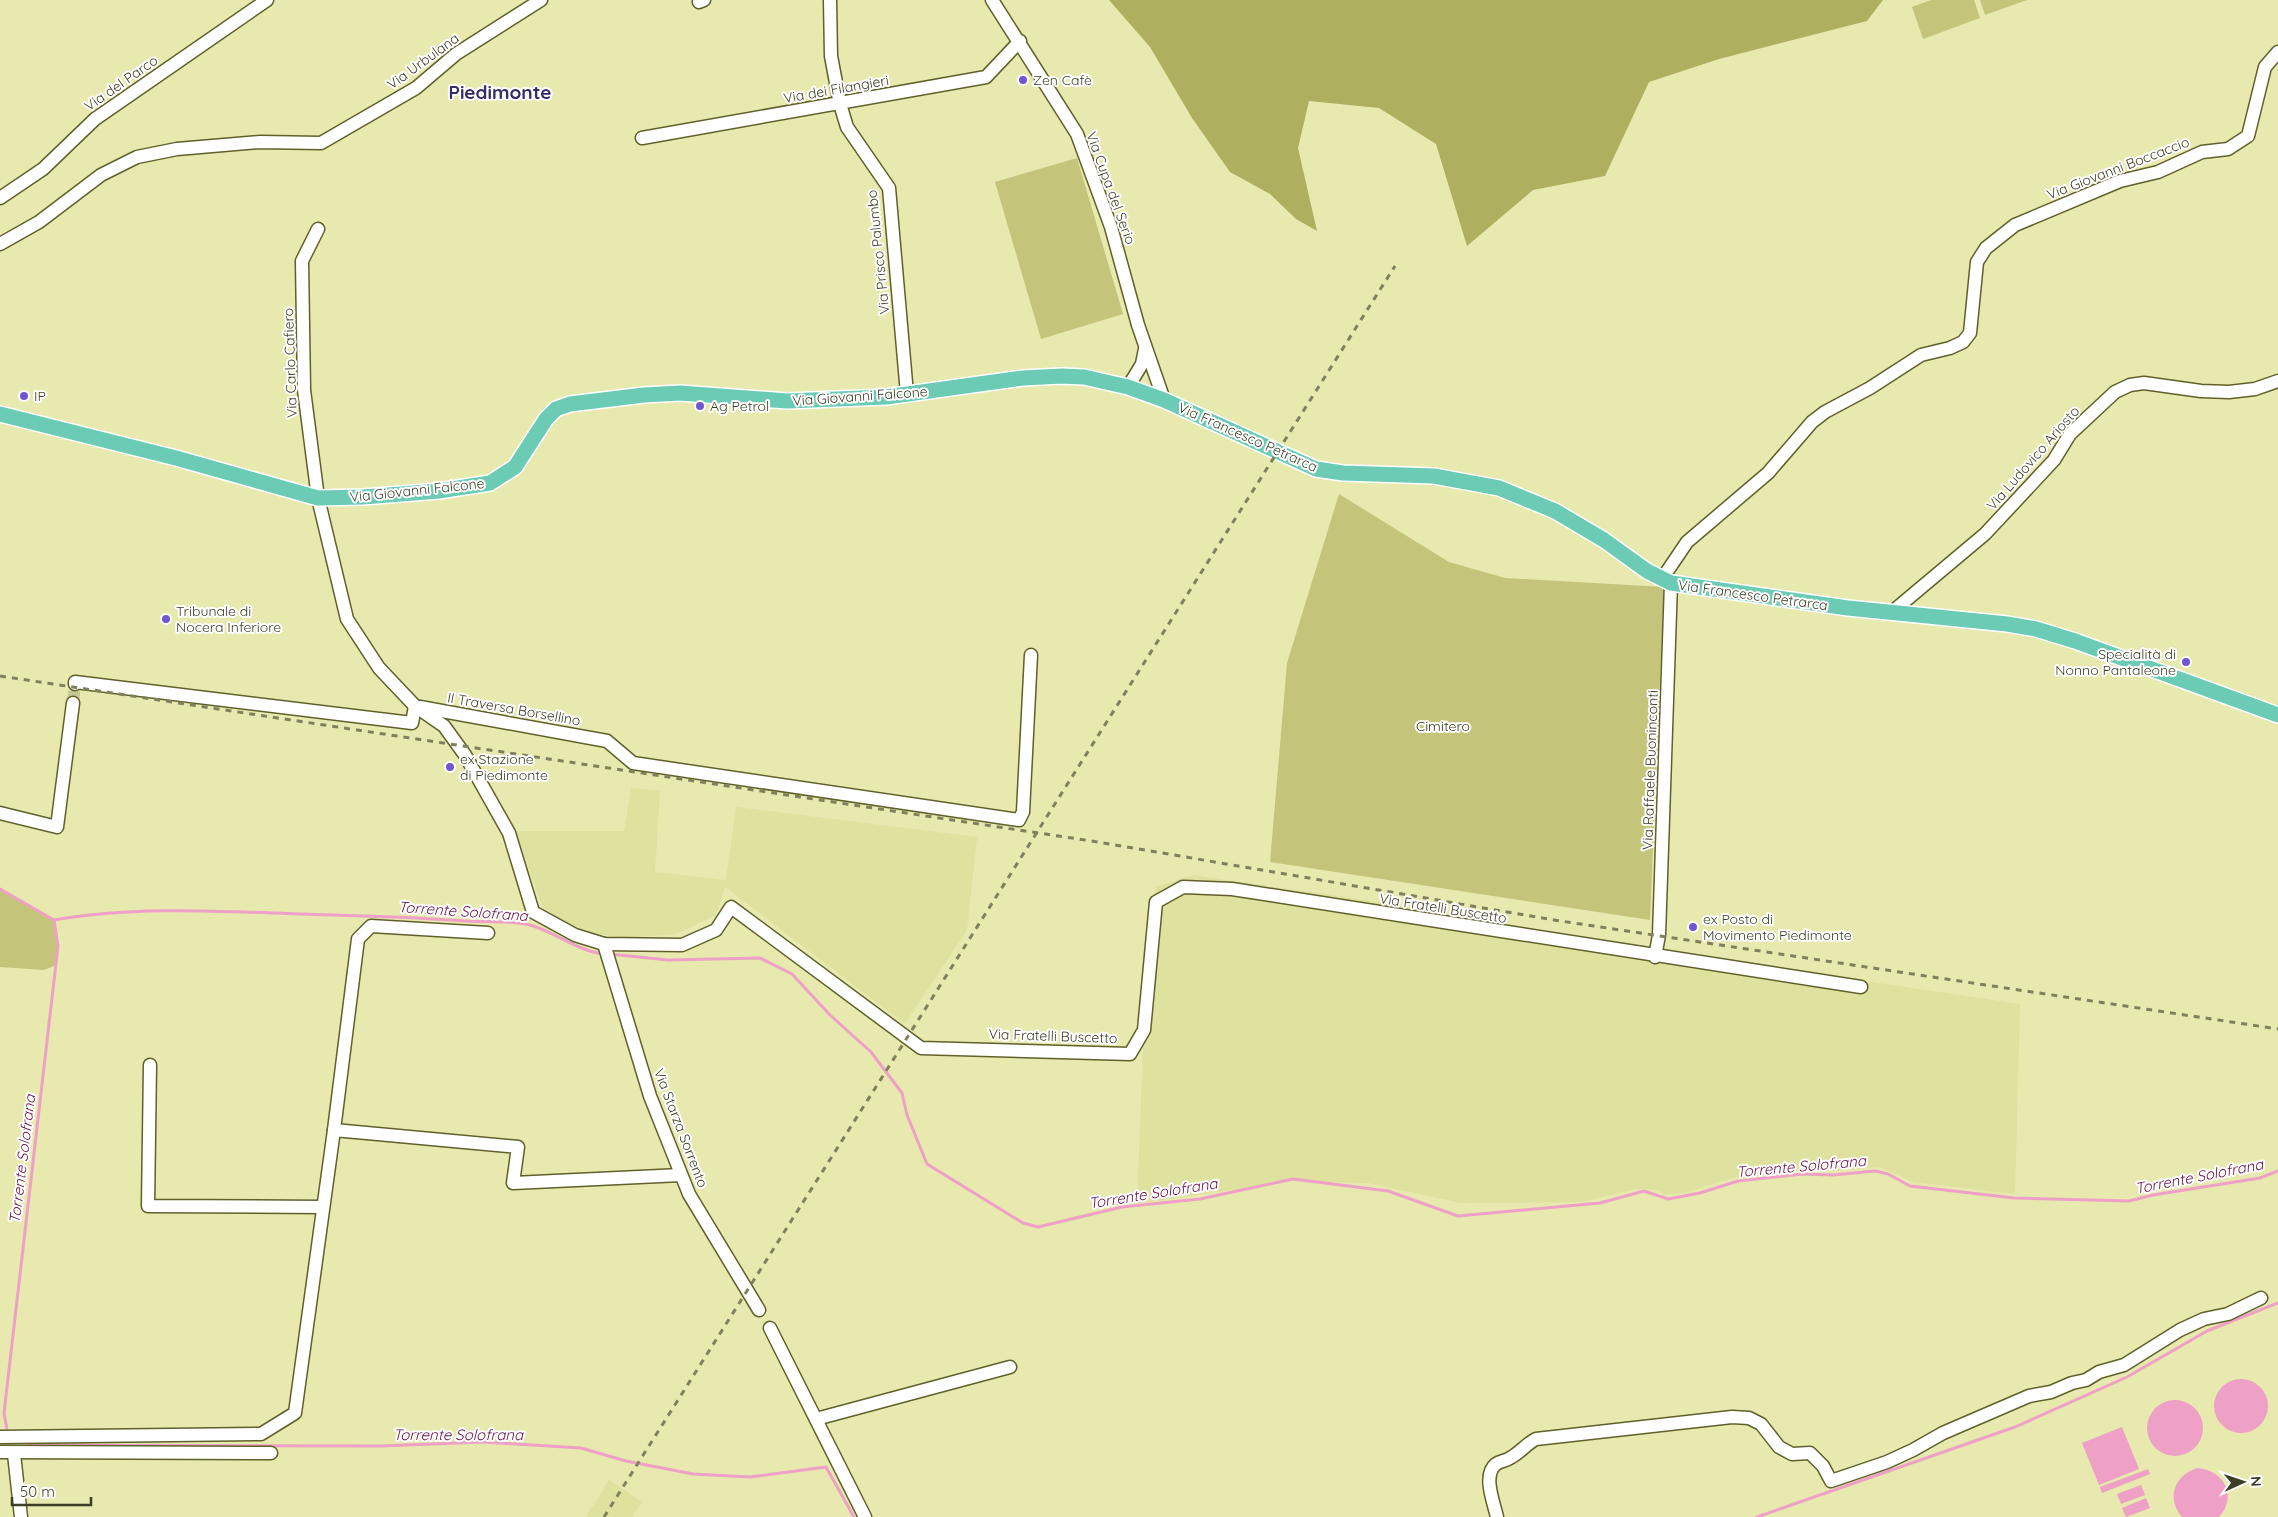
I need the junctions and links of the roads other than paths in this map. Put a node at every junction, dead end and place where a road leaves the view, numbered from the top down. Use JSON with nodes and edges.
{"nodes":[{"id":1,"x":267,"y":0,"type":"edge"},
{"id":2,"x":541,"y":0,"type":"edge"},
{"id":3,"x":830,"y":0,"type":"edge"},
{"id":4,"x":992,"y":0,"type":"edge"},
{"id":5,"x":1020,"y":41,"type":"junction"},
{"id":6,"x":2278,"y":52,"type":"edge"},
{"id":7,"x":840,"y":104,"type":"junction"},
{"id":8,"x":642,"y":138,"type":"dead end"},
{"id":9,"x":0,"y":198,"type":"edge"},
{"id":10,"x":318,"y":229,"type":"dead end"},
{"id":11,"x":0,"y":244,"type":"edge"},
{"id":12,"x":1145,"y":347,"type":"junction"},
{"id":13,"x":2278,"y":381,"type":"edge"},
{"id":14,"x":1128,"y":386,"type":"junction"},
{"id":15,"x":906,"y":394,"type":"junction"},
{"id":16,"x":1164,"y":400,"type":"junction"},
{"id":17,"x":0,"y":414,"type":"edge"},
{"id":18,"x":318,"y":498,"type":"junction"},
{"id":19,"x":1666,"y":581,"type":"junction"},
{"id":20,"x":1892,"y":612,"type":"junction"},
{"id":21,"x":1031,"y":656,"type":"dead end"},
{"id":22,"x":75,"y":684,"type":"dead end"},
{"id":23,"x":73,"y":703,"type":"tunnel mouth"},
{"id":24,"x":415,"y":706,"type":"junction"},
{"id":25,"x":2278,"y":715,"type":"edge"},
{"id":26,"x":0,"y":812,"type":"edge"},
{"id":27,"x":488,"y":934,"type":"dead end"},
{"id":28,"x":606,"y":952,"type":"junction"},
{"id":29,"x":1655,"y":957,"type":"junction"},
{"id":30,"x":1862,"y":987,"type":"dead end"},
{"id":31,"x":150,"y":1064,"type":"dead end"},
{"id":32,"x":334,"y":1130,"type":"junction"},
{"id":33,"x":681,"y":1175,"type":"junction"},
{"id":34,"x":323,"y":1207,"type":"junction"},
{"id":35,"x":2261,"y":1298,"type":"dead end"},
{"id":36,"x":759,"y":1310,"type":"dead end"},
{"id":37,"x":770,"y":1328,"type":"dead end"},
{"id":38,"x":1010,"y":1367,"type":"dead end"},
{"id":39,"x":816,"y":1419,"type":"junction"},
{"id":40,"x":0,"y":1437,"type":"edge"},
{"id":41,"x":0,"y":1452,"type":"edge"},
{"id":42,"x":271,"y":1453,"type":"dead end"},
{"id":43,"x":14,"y":1454,"type":"junction"},
{"id":44,"x":21,"y":1517,"type":"edge"},
{"id":45,"x":865,"y":1517,"type":"edge"},
{"id":46,"x":1498,"y":1517,"type":"edge"}],
"edges":[{"from":1,"to":9,"type":"street","name":"Via del Parco"},
{"from":2,"to":11,"type":"street","name":"Via Urbulana"},
{"from":3,"to":7,"type":"street","name":"Via Prisco Palumbo"},
{"from":4,"to":5,"type":"street","name":"Via Cupa del Serio"},
{"from":5,"to":7,"type":"street","name":"Via dei Filangieri"},
{"from":5,"to":12,"type":"street","name":"Via Cupa del Serio"},
{"from":6,"to":19,"type":"street","name":"Via Giovanni Boccaccio"},
{"from":7,"to":8,"type":"street","name":"Via dei Filangieri"},
{"from":7,"to":15,"type":"street","name":"Via Prisco Palumbo"},
{"from":10,"to":18,"type":"street","name":"Via Carlo Cafiero"},
{"from":12,"to":14,"type":"street"},
{"from":12,"to":16,"type":"street","name":"Via Cupa del Serio"},
{"from":13,"to":20,"type":"street","name":"Via Ludovico Ariosto"},
{"from":14,"to":15,"type":"main road","name":"Via Giovanni Falcone"},
{"from":14,"to":16,"type":"main road","name":"Via Giovanni Falcone"},
{"from":15,"to":18,"type":"main road","name":"Via Giovanni Falcone"},
{"from":16,"to":19,"type":"main road","name":"Via Francesco Petrarca"},
{"from":17,"to":18,"type":"main road","name":"Via Giovanni Falcone"},
{"from":18,"to":24,"type":"street","name":"Via Carlo Cafiero"},
{"from":19,"to":20,"type":"main road","name":"Via Francesco Petrarca"},
{"from":19,"to":29,"type":"street","name":"Via Raffaele Buoninconti"},
{"from":20,"to":25,"type":"main road","name":"Via Francesco Petrarca"},
{"from":21,"to":24,"type":"street","name":"II Traversa Borsellino"},
{"from":22,"to":24,"type":"street"},
{"from":23,"to":26,"type":"street"},
{"from":24,"to":28,"type":"street","name":"Via Fratelli Buscetto"},
{"from":27,"to":32,"type":"street"},
{"from":28,"to":29,"type":"street","name":"Via Fratelli Buscetto"},
{"from":28,"to":33,"type":"street","name":"Via Starza Sorrento"},
{"from":29,"to":30,"type":"street","name":"Via Fratelli Buscetto"},
{"from":31,"to":34,"type":"street"},
{"from":32,"to":33,"type":"street"},
{"from":32,"to":34,"type":"street"},
{"from":33,"to":36,"type":"street","name":"Via Starza Sorrento"},
{"from":34,"to":40,"type":"street"},
{"from":35,"to":46,"type":"street"},
{"from":37,"to":39,"type":"street"},
{"from":38,"to":39,"type":"street"},
{"from":39,"to":45,"type":"street"},
{"from":41,"to":43,"type":"street"},
{"from":42,"to":43,"type":"street"},
{"from":43,"to":44,"type":"street"}]}
